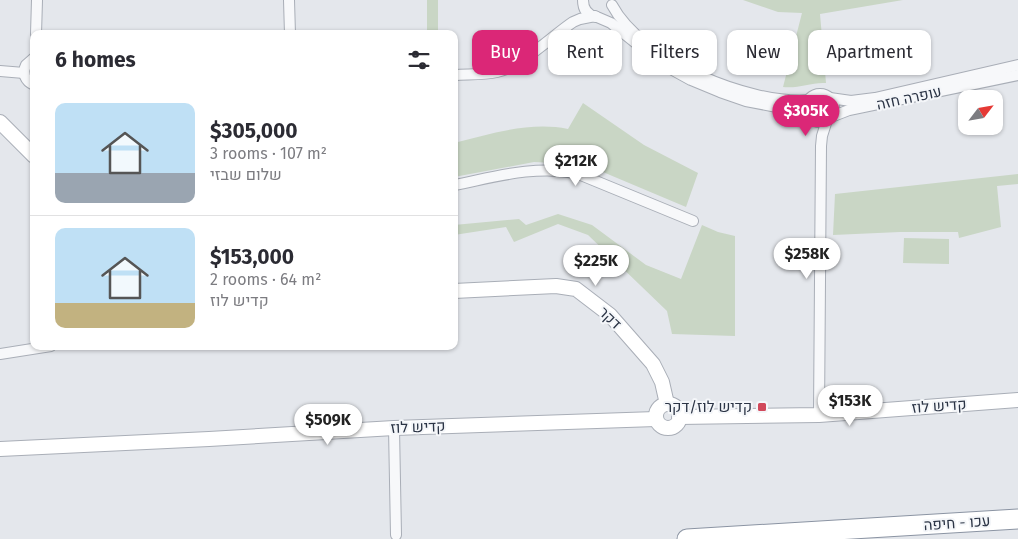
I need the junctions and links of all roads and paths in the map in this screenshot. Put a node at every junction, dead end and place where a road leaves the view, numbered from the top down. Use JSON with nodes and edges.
{"nodes":[{"id":1,"x":37,"y":0,"type":"edge"},
{"id":2,"x":289,"y":0,"type":"edge"},
{"id":3,"x":583,"y":1,"type":"edge"},
{"id":4,"x":612,"y":2,"type":"edge"},
{"id":5,"x":596,"y":17,"type":"junction"},
{"id":6,"x":563,"y":29,"type":"junction"},
{"id":7,"x":36,"y":30,"type":"edge"},
{"id":8,"x":289,"y":30,"type":"edge"},
{"id":9,"x":30,"y":62,"type":"edge"},
{"id":10,"x":1018,"y":64,"type":"edge"},
{"id":11,"x":0,"y":71,"type":"edge"},
{"id":12,"x":458,"y":75,"type":"edge"},
{"id":13,"x":1018,"y":75,"type":"edge"},
{"id":14,"x":30,"y":83,"type":"edge"},
{"id":15,"x":830,"y":98,"type":"junction"},
{"id":16,"x":809,"y":100,"type":"junction"},
{"id":17,"x":811,"y":118,"type":"junction"},
{"id":18,"x":829,"y":119,"type":"junction"},
{"id":19,"x":0,"y":122,"type":"edge"},
{"id":20,"x":821,"y":146,"type":"junction"},
{"id":21,"x":30,"y":149,"type":"edge"},
{"id":22,"x":458,"y":184,"type":"edge"},
{"id":23,"x":693,"y":221,"type":"dead end"},
{"id":24,"x":458,"y":290,"type":"edge"},
{"id":25,"x":30,"y":349,"type":"edge"},
{"id":26,"x":0,"y":354,"type":"edge"},
{"id":27,"x":1018,"y":400,"type":"edge"},
{"id":28,"x":668,"y":404,"type":"junction"},
{"id":29,"x":819,"y":415,"type":"junction"},
{"id":30,"x":680,"y":417,"type":"junction"},
{"id":31,"x":656,"y":419,"type":"junction"},
{"id":32,"x":394,"y":428,"type":"junction"},
{"id":33,"x":0,"y":449,"type":"edge"},
{"id":34,"x":1018,"y":519,"type":"edge"},
{"id":35,"x":396,"y":535,"type":"dead end"},
{"id":36,"x":687,"y":539,"type":"edge"}],
"edges":[{"from":1,"to":7,"type":"street"},
{"from":2,"to":8,"type":"street"},
{"from":3,"to":5,"type":"street"},
{"from":3,"to":6,"type":"street"},
{"from":4,"to":5,"type":"street"},
{"from":4,"to":16,"type":"street"},
{"from":5,"to":6,"type":"street"},
{"from":5,"to":17,"type":"street"},
{"from":6,"to":12,"type":"street"},
{"from":9,"to":14,"type":"street"},
{"from":10,"to":15,"type":"street","name":"עופרה חזה"},
{"from":11,"to":14,"type":"street"},
{"from":13,"to":18,"type":"street","name":"עופרה חזה"},
{"from":15,"to":16,"type":"street"},
{"from":15,"to":18,"type":"street"},
{"from":16,"to":17,"type":"street"},
{"from":17,"to":18,"type":"street"},
{"from":17,"to":20,"type":"street"},
{"from":18,"to":20,"type":"street"},
{"from":19,"to":21,"type":"street"},
{"from":20,"to":29,"type":"street"},
{"from":22,"to":23,"type":"street"},
{"from":24,"to":28,"type":"street","name":"דקר"},
{"from":25,"to":26,"type":"street"},
{"from":27,"to":29,"type":"street","name":"קדיש לוז"},
{"from":28,"to":30,"type":"street"},
{"from":28,"to":31,"type":"street"},
{"from":29,"to":30,"type":"street","name":"קדיש לוז"},
{"from":30,"to":31,"type":"street"},
{"from":31,"to":32,"type":"street","name":"קדיש לוז"},
{"from":32,"to":33,"type":"street","name":"קדיש לוז"},
{"from":32,"to":35,"type":"street"},
{"from":34,"to":36,"type":"highway","name":"עכו - חיפה"}]}
